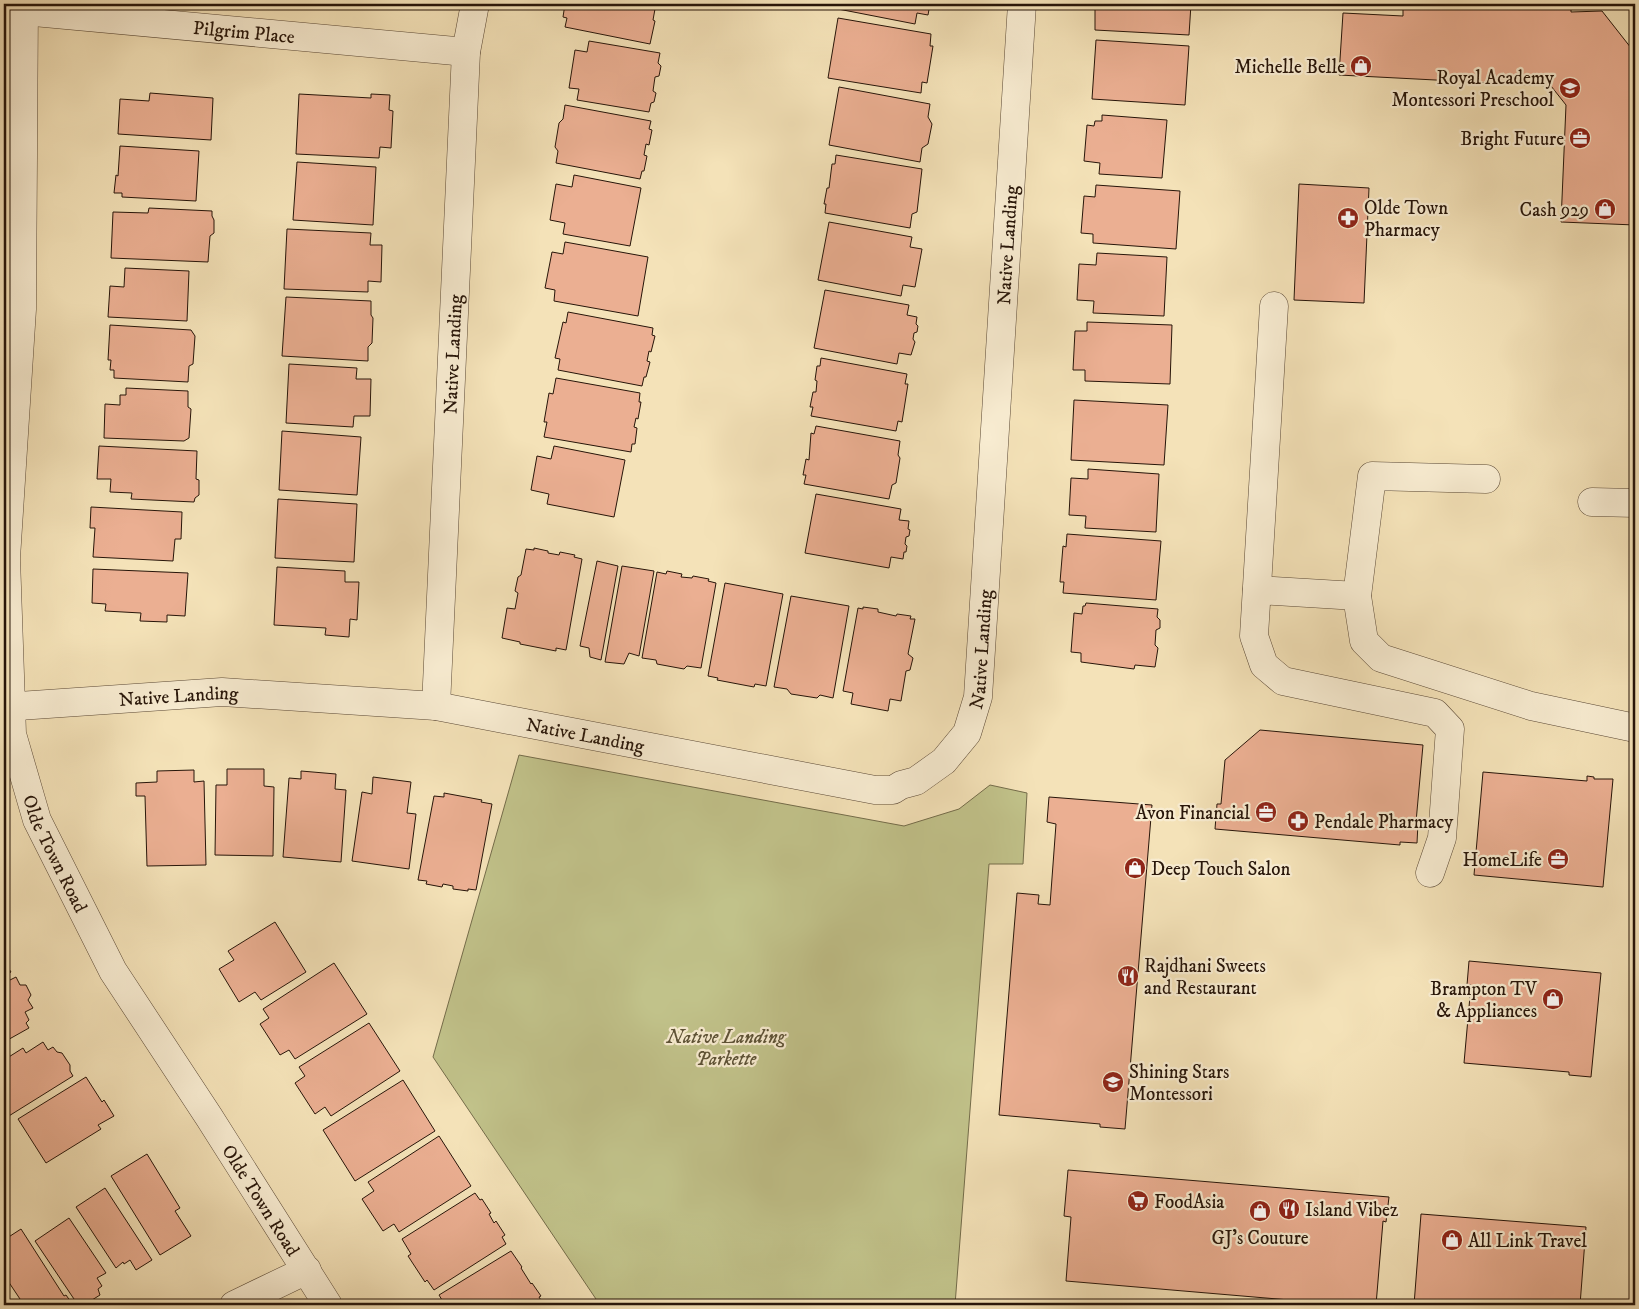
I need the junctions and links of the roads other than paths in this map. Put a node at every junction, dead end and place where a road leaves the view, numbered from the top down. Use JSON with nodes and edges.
{"nodes":[{"id":1,"x":475,"y":4,"type":"edge"},
{"id":2,"x":1022,"y":4,"type":"edge"},
{"id":3,"x":23,"y":8,"type":"edge"},
{"id":4,"x":466,"y":52,"type":"junction"},
{"id":5,"x":1274,"y":306,"type":"dead end"},
{"id":6,"x":1486,"y":479,"type":"dead end"},
{"id":7,"x":1592,"y":502,"type":"dead end"},
{"id":8,"x":1635,"y":503,"type":"edge"},
{"id":9,"x":1257,"y":590,"type":"junction"},
{"id":10,"x":1357,"y":596,"type":"junction"},
{"id":11,"x":8,"y":706,"type":"edge"},
{"id":12,"x":436,"y":706,"type":"junction"},
{"id":13,"x":1635,"y":728,"type":"edge"},
{"id":14,"x":1430,"y":873,"type":"dead end"},
{"id":15,"x":307,"y":1270,"type":"junction"},
{"id":16,"x":234,"y":1305,"type":"edge"},
{"id":17,"x":328,"y":1305,"type":"edge"}],
"edges":[{"from":1,"to":4,"type":"street","name":"Native Landing"},
{"from":2,"to":12,"type":"street","name":"Native Landing"},
{"from":3,"to":4,"type":"street","name":"Pilgrim Place"},
{"from":3,"to":11,"type":"street","name":"Olde Town Road"},
{"from":4,"to":12,"type":"street","name":"Native Landing"},
{"from":5,"to":9,"type":"street"},
{"from":6,"to":10,"type":"street"},
{"from":7,"to":8,"type":"street"},
{"from":9,"to":10,"type":"street"},
{"from":9,"to":14,"type":"street"},
{"from":10,"to":13,"type":"street"},
{"from":11,"to":12,"type":"street","name":"Native Landing"},
{"from":11,"to":15,"type":"street","name":"Olde Town Road"},
{"from":15,"to":16,"type":"street"},
{"from":15,"to":17,"type":"street","name":"Olde Town Road"}]}
